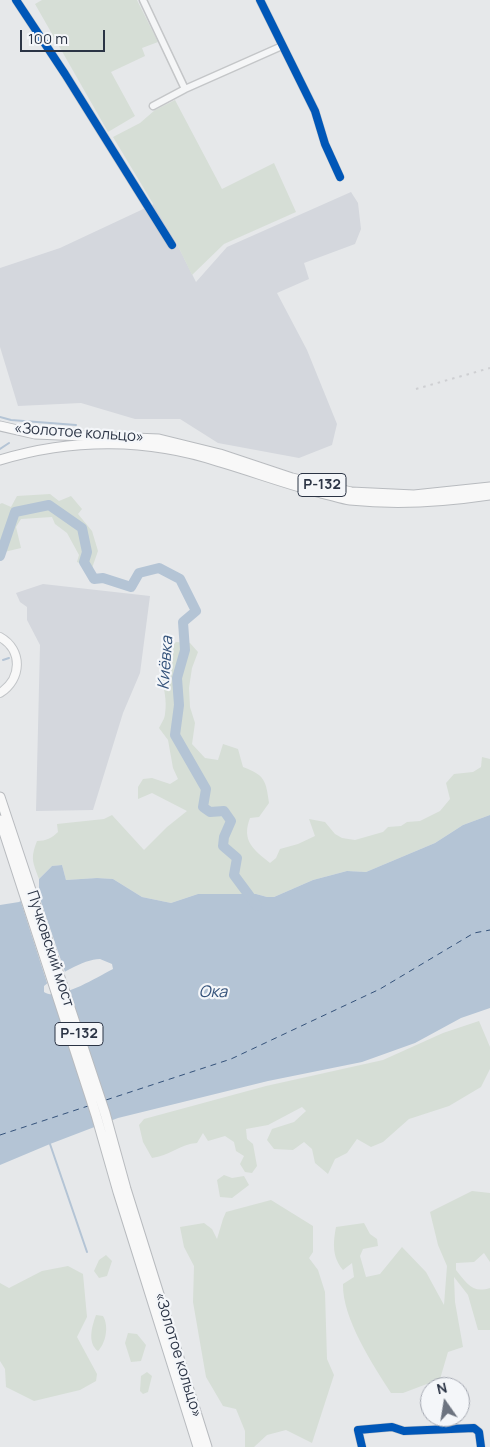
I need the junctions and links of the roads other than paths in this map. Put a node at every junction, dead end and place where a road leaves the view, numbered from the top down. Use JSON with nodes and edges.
{"nodes":[{"id":1,"x":16,"y":0,"type":"edge"},
{"id":2,"x":143,"y":0,"type":"edge"},
{"id":3,"x":260,"y":0,"type":"edge"},
{"id":4,"x":282,"y":46,"type":"junction"},
{"id":5,"x":185,"y":89,"type":"junction"},
{"id":6,"x":153,"y":106,"type":"dead end"},
{"id":7,"x":340,"y":177,"type":"dead end"},
{"id":8,"x":172,"y":245,"type":"dead end"},
{"id":9,"x":0,"y":426,"type":"edge"},
{"id":10,"x":160,"y":442,"type":"junction"},
{"id":11,"x":0,"y":460,"type":"edge"},
{"id":12,"x":490,"y":488,"type":"edge"},
{"id":13,"x":490,"y":495,"type":"edge"},
{"id":14,"x":0,"y":637,"type":"edge"},
{"id":15,"x":0,"y":693,"type":"edge"},
{"id":16,"x":1,"y":802,"type":"edge"},
{"id":17,"x":0,"y":820,"type":"edge"},
{"id":18,"x":145,"y":1265,"type":"junction"},
{"id":19,"x":198,"y":1447,"type":"edge"},
{"id":20,"x":206,"y":1447,"type":"edge"},
{"id":21,"x":362,"y":1447,"type":"edge"},
{"id":22,"x":481,"y":1447,"type":"edge"}],
"edges":[{"from":1,"to":8,"type":"street"},
{"from":2,"to":5,"type":"street"},
{"from":3,"to":4,"type":"street"},
{"from":4,"to":5,"type":"street"},
{"from":4,"to":7,"type":"street"},
{"from":5,"to":6,"type":"street"},
{"from":9,"to":10,"type":"highway","name":"«Золотое кольцо»","number":"Р-132"},
{"from":10,"to":11,"type":"highway","name":"«Золотое кольцо»","number":"Р-132"},
{"from":10,"to":12,"type":"highway","number":"Р-132"},
{"from":10,"to":13,"type":"highway","number":"Р-132"},
{"from":14,"to":15,"type":"main road"},
{"from":16,"to":18,"type":"highway","name":"Пучковский мост","number":"Р-132"},
{"from":17,"to":18,"type":"highway","name":"Пучковский мост","number":"Р-132"},
{"from":18,"to":19,"type":"highway","name":"«Золотое кольцо»","number":"Р-132"},
{"from":18,"to":20,"type":"highway","name":"«Золотое кольцо»","number":"Р-132"},
{"from":21,"to":22,"type":"street"}]}
